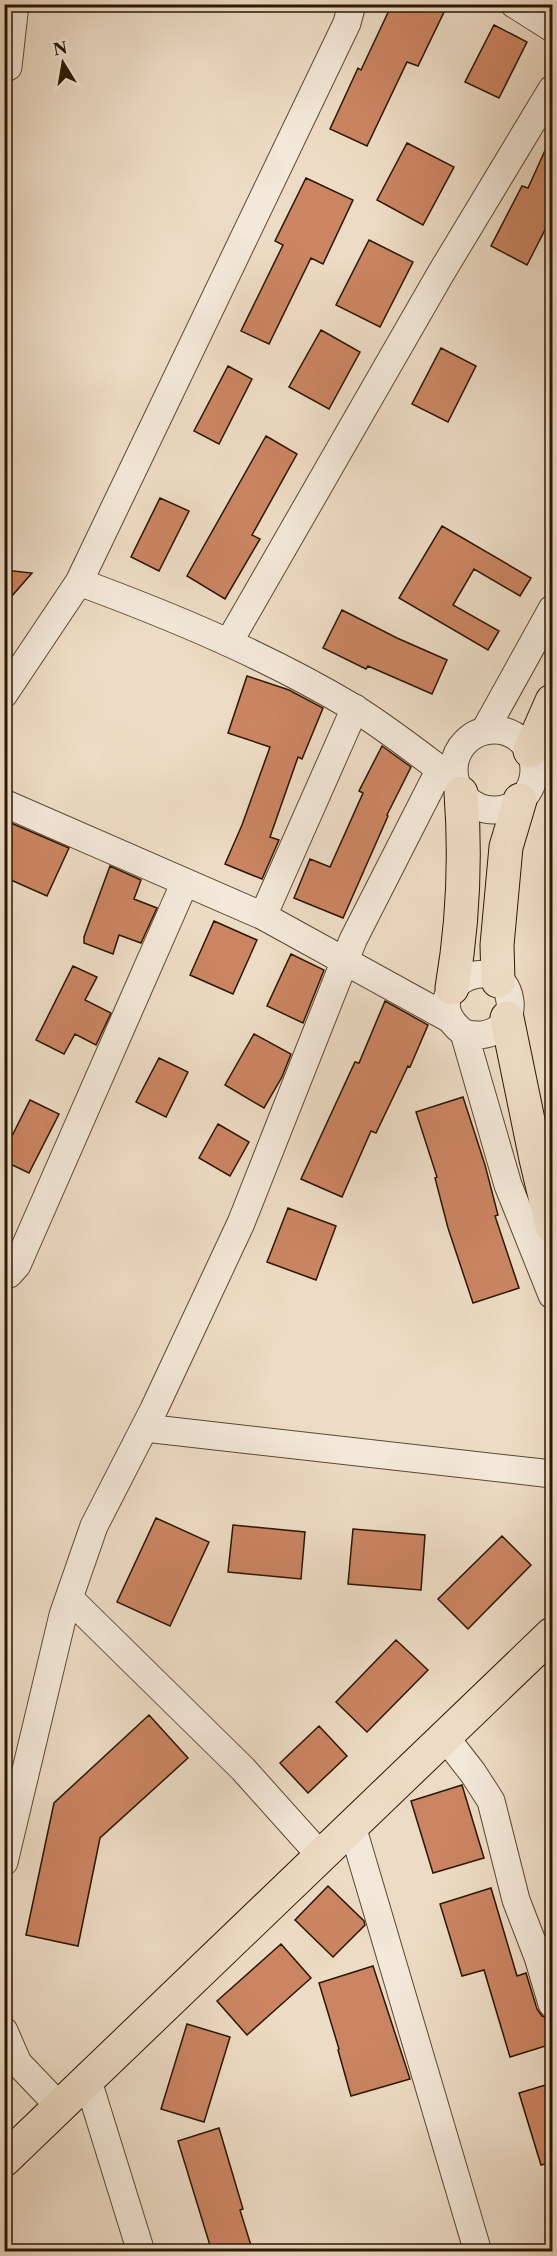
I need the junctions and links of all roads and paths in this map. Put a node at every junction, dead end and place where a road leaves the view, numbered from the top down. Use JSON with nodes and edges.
{"nodes":[{"id":1,"x":15,"y":4,"type":"edge"},
{"id":2,"x":352,"y":4,"type":"edge"},
{"id":3,"x":514,"y":4,"type":"edge"},
{"id":4,"x":552,"y":28,"type":"edge"},
{"id":5,"x":9,"y":67,"type":"dead end"},
{"id":6,"x":552,"y":89,"type":"edge"},
{"id":7,"x":80,"y":582,"type":"junction"},
{"id":8,"x":552,"y":609,"type":"edge"},
{"id":9,"x":229,"y":642,"type":"junction"},
{"id":10,"x":4,"y":694,"type":"edge"},
{"id":11,"x":552,"y":701,"type":"edge"},
{"id":12,"x":355,"y":708,"type":"junction"},
{"id":13,"x":485,"y":730,"type":"junction"},
{"id":14,"x":530,"y":751,"type":"junction"},
{"id":15,"x":452,"y":781,"type":"junction"},
{"id":16,"x":520,"y":800,"type":"junction"},
{"id":17,"x":4,"y":803,"type":"edge"},
{"id":18,"x":184,"y":882,"type":"junction"},
{"id":19,"x":263,"y":916,"type":"junction"},
{"id":20,"x":346,"y":961,"type":"junction"},
{"id":21,"x":498,"y":981,"type":"junction"},
{"id":22,"x":455,"y":1013,"type":"junction"},
{"id":23,"x":507,"y":1018,"type":"junction"},
{"id":24,"x":552,"y":1226,"type":"edge"},
{"id":25,"x":4,"y":1275,"type":"edge"},
{"id":26,"x":552,"y":1295,"type":"edge"},
{"id":27,"x":145,"y":1428,"type":"junction"},
{"id":28,"x":552,"y":1474,"type":"edge"},
{"id":29,"x":69,"y":1598,"type":"junction"},
{"id":30,"x":552,"y":1634,"type":"edge"},
{"id":31,"x":445,"y":1737,"type":"junction"},
{"id":32,"x":352,"y":1826,"type":"junction"},
{"id":33,"x":321,"y":1856,"type":"junction"},
{"id":34,"x":4,"y":1862,"type":"edge"},
{"id":35,"x":552,"y":2004,"type":"edge"},
{"id":36,"x":4,"y":2031,"type":"edge"},
{"id":37,"x":87,"y":2081,"type":"junction"},
{"id":38,"x":60,"y":2107,"type":"junction"},
{"id":39,"x":4,"y":2160,"type":"edge"},
{"id":40,"x":141,"y":2252,"type":"edge"},
{"id":41,"x":478,"y":2252,"type":"edge"}],
"edges":[{"from":1,"to":5,"type":"street"},
{"from":2,"to":7,"type":"street"},
{"from":3,"to":4,"type":"street"},
{"from":6,"to":9,"type":"street"},
{"from":7,"to":9,"type":"street"},
{"from":7,"to":10,"type":"street"},
{"from":8,"to":13,"type":"street"},
{"from":9,"to":12,"type":"street"},
{"from":11,"to":14,"type":"main road"},
{"from":12,"to":15,"type":"street"},
{"from":12,"to":19,"type":"street"},
{"from":13,"to":14,"type":"street"},
{"from":13,"to":15,"type":"street"},
{"from":14,"to":16,"type":"street"},
{"from":15,"to":16,"type":"street"},
{"from":15,"to":20,"type":"street"},
{"from":15,"to":22,"type":"main road"},
{"from":16,"to":21,"type":"main road"},
{"from":17,"to":18,"type":"street"},
{"from":18,"to":19,"type":"street"},
{"from":18,"to":25,"type":"street"},
{"from":19,"to":20,"type":"street"},
{"from":20,"to":22,"type":"street"},
{"from":20,"to":27,"type":"street"},
{"from":21,"to":22,"type":"street"},
{"from":21,"to":23,"type":"street"},
{"from":22,"to":23,"type":"street"},
{"from":22,"to":26,"type":"street"},
{"from":23,"to":24,"type":"main road"},
{"from":27,"to":28,"type":"street"},
{"from":27,"to":29,"type":"street"},
{"from":29,"to":33,"type":"street"},
{"from":29,"to":34,"type":"street"},
{"from":30,"to":31,"type":"main road"},
{"from":31,"to":32,"type":"main road"},
{"from":31,"to":35,"type":"street"},
{"from":32,"to":33,"type":"main road"},
{"from":32,"to":41,"type":"street"},
{"from":33,"to":37,"type":"main road"},
{"from":36,"to":38,"type":"street"},
{"from":37,"to":38,"type":"main road"},
{"from":37,"to":40,"type":"street"},
{"from":38,"to":39,"type":"main road"}]}
